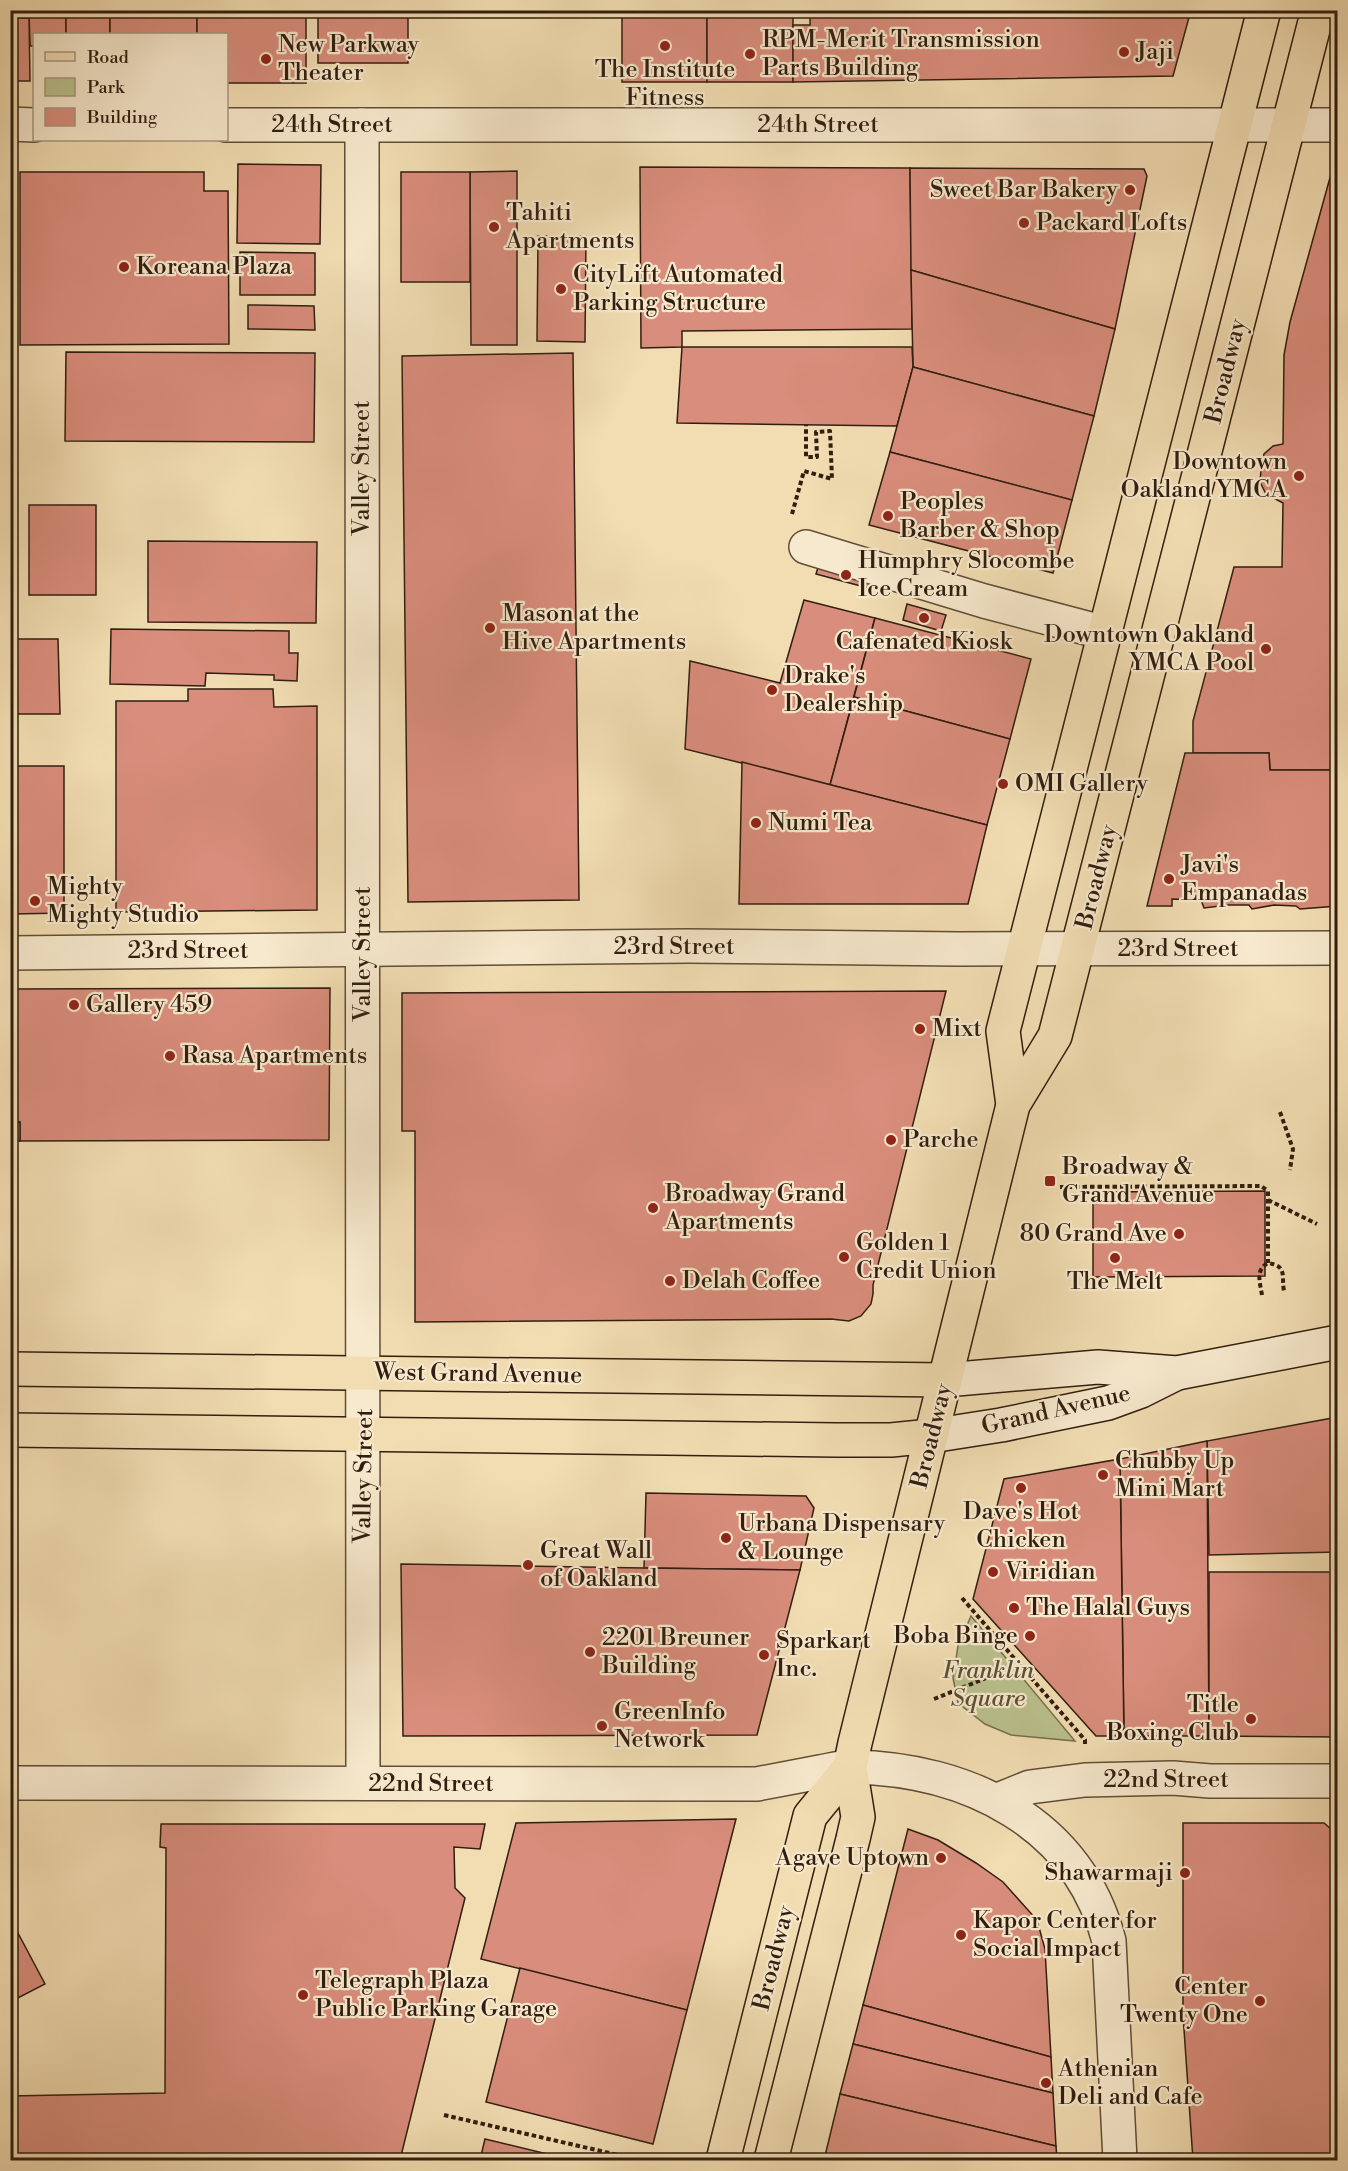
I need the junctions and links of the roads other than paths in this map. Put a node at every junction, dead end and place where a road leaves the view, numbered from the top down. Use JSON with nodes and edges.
{"nodes":[{"id":1,"x":1264,"y":10,"type":"edge"},
{"id":2,"x":1318,"y":10,"type":"edge"},
{"id":3,"x":10,"y":124,"type":"edge"},
{"id":4,"x":33,"y":124,"type":"edge"},
{"id":5,"x":228,"y":125,"type":"edge"},
{"id":6,"x":362,"y":125,"type":"junction"},
{"id":7,"x":1235,"y":125,"type":"junction"},
{"id":8,"x":1289,"y":125,"type":"junction"},
{"id":9,"x":1338,"y":125,"type":"edge"},
{"id":10,"x":798,"y":533,"type":"road end"},
{"id":11,"x":1105,"y":633,"type":"junction"},
{"id":12,"x":1338,"y":948,"type":"edge"},
{"id":13,"x":1025,"y":949,"type":"junction"},
{"id":14,"x":1078,"y":949,"type":"junction"},
{"id":15,"x":363,"y":950,"type":"junction"},
{"id":16,"x":10,"y":953,"type":"edge"},
{"id":17,"x":1013,"y":1105,"type":"junction"},
{"id":18,"x":1338,"y":1342,"type":"edge"},
{"id":19,"x":10,"y":1369,"type":"edge"},
{"id":20,"x":365,"y":1373,"type":"junction"},
{"id":21,"x":1177,"y":1373,"type":"junction"},
{"id":22,"x":945,"y":1380,"type":"junction"},
{"id":23,"x":10,"y":1430,"type":"edge"},
{"id":24,"x":364,"y":1436,"type":"junction"},
{"id":25,"x":931,"y":1436,"type":"junction"},
{"id":26,"x":850,"y":1767,"type":"junction"},
{"id":27,"x":1338,"y":1781,"type":"edge"},
{"id":28,"x":363,"y":1783,"type":"junction"},
{"id":29,"x":10,"y":1784,"type":"edge"},
{"id":30,"x":998,"y":1800,"type":"junction"},
{"id":31,"x":723,"y":2160,"type":"edge"},
{"id":32,"x":771,"y":2160,"type":"edge"},
{"id":33,"x":1120,"y":2160,"type":"edge"}],
"edges":[{"from":1,"to":7,"type":"main road","name":"Broadway"},
{"from":2,"to":8,"type":"main road","name":"Broadway"},
{"from":3,"to":4,"type":"street"},
{"from":5,"to":6,"type":"street","name":"24th Street"},
{"from":6,"to":7,"type":"street","name":"24th Street"},
{"from":6,"to":15,"type":"street","name":"Valley Street"},
{"from":7,"to":8,"type":"street","name":"24th Street"},
{"from":7,"to":11,"type":"main road","name":"Broadway"},
{"from":8,"to":9,"type":"street","name":"24th Street"},
{"from":8,"to":14,"type":"main road","name":"Broadway"},
{"from":10,"to":11,"type":"street"},
{"from":11,"to":13,"type":"main road","name":"Broadway"},
{"from":12,"to":14,"type":"street","name":"23rd Street"},
{"from":13,"to":14,"type":"street","name":"23rd Street"},
{"from":13,"to":15,"type":"street","name":"23rd Street"},
{"from":13,"to":17,"type":"main road","name":"Broadway"},
{"from":14,"to":17,"type":"main road","name":"Broadway"},
{"from":15,"to":16,"type":"street","name":"23rd Street"},
{"from":15,"to":20,"type":"street","name":"Valley Street"},
{"from":17,"to":22,"type":"main road","name":"Broadway"},
{"from":18,"to":21,"type":"street","name":"Grand Avenue"},
{"from":19,"to":20,"type":"main road","name":"West Grand Avenue"},
{"from":20,"to":22,"type":"main road","name":"West Grand Avenue"},
{"from":20,"to":24,"type":"street","name":"Valley Street"},
{"from":21,"to":22,"type":"street","name":"Grand Avenue"},
{"from":21,"to":25,"type":"street","name":"Grand Avenue"},
{"from":22,"to":25,"type":"main road","name":"Broadway"},
{"from":23,"to":24,"type":"main road"},
{"from":24,"to":25,"type":"main road"},
{"from":24,"to":28,"type":"street","name":"Valley Street"},
{"from":25,"to":26,"type":"main road","name":"Broadway"},
{"from":26,"to":28,"type":"street","name":"22nd Street"},
{"from":26,"to":30,"type":"street","name":"22nd Street"},
{"from":26,"to":31,"type":"main road","name":"Broadway"},
{"from":26,"to":32,"type":"main road","name":"Broadway"},
{"from":27,"to":30,"type":"street","name":"22nd Street"},
{"from":28,"to":29,"type":"street","name":"22nd Street"},
{"from":30,"to":33,"type":"street","name":"22nd Street"}]}
